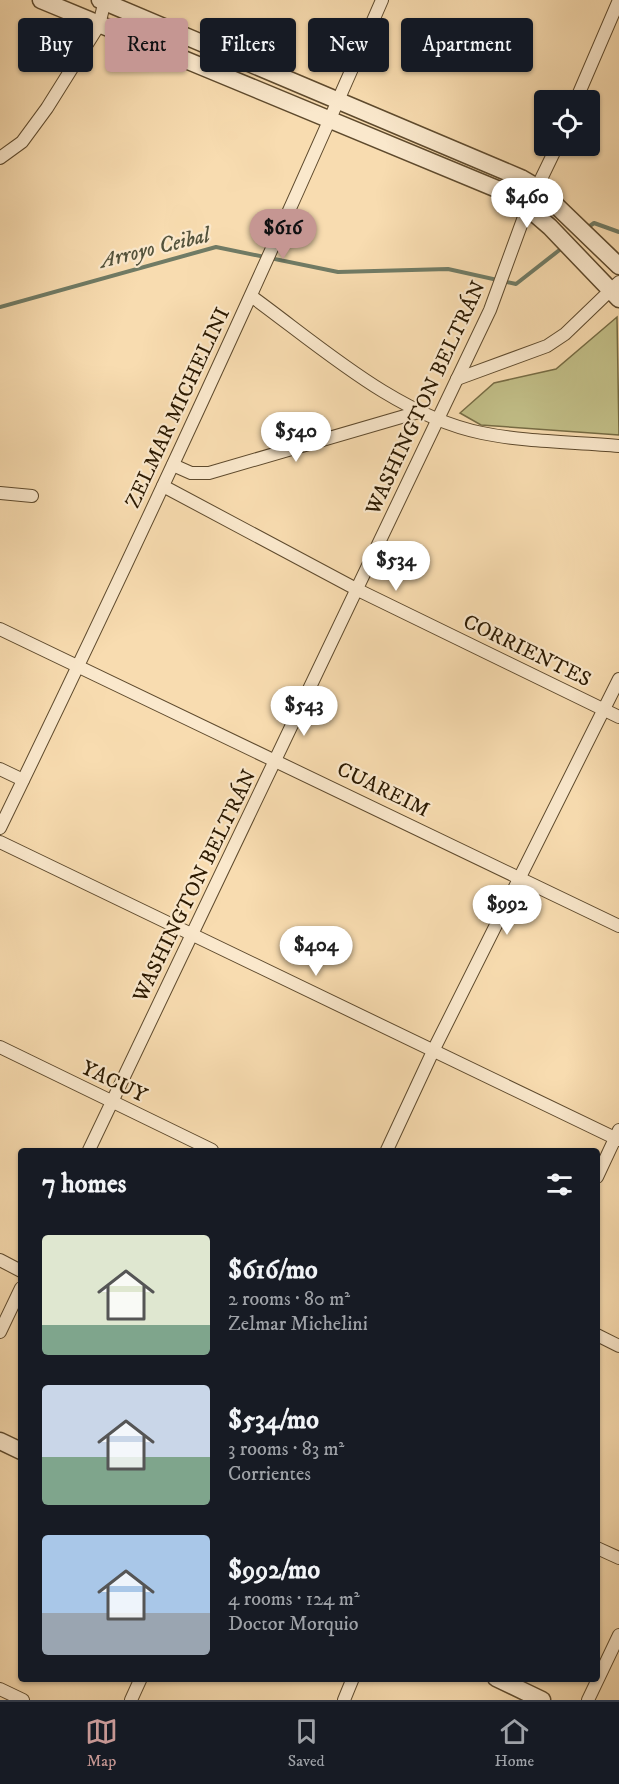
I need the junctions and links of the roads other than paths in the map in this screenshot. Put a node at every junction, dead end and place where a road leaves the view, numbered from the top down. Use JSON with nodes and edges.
{"nodes":[{"id":1,"x":41,"y":0,"type":"edge"},
{"id":2,"x":103,"y":0,"type":"edge"},
{"id":3,"x":382,"y":0,"type":"edge"},
{"id":4,"x":619,"y":0,"type":"edge"},
{"id":5,"x":99,"y":25,"type":"junction"},
{"id":6,"x":580,"y":90,"type":"edge"},
{"id":7,"x":339,"y":99,"type":"junction"},
{"id":8,"x":331,"y":118,"type":"junction"},
{"id":9,"x":552,"y":156,"type":"edge"},
{"id":10,"x":0,"y":158,"type":"edge"},
{"id":11,"x":538,"y":188,"type":"junction"},
{"id":12,"x":528,"y":206,"type":"junction"},
{"id":13,"x":619,"y":266,"type":"edge"},
{"id":14,"x":616,"y":290,"type":"edge"},
{"id":15,"x":251,"y":296,"type":"junction"},
{"id":16,"x":457,"y":379,"type":"junction"},
{"id":17,"x":422,"y":411,"type":"junction"},
{"id":18,"x":439,"y":418,"type":"junction"},
{"id":19,"x":619,"y":446,"type":"edge"},
{"id":20,"x":173,"y":465,"type":"junction"},
{"id":21,"x":163,"y":486,"type":"junction"},
{"id":22,"x":0,"y":493,"type":"edge"},
{"id":23,"x":32,"y":496,"type":"dead end"},
{"id":24,"x":358,"y":590,"type":"junction"},
{"id":25,"x":0,"y":629,"type":"edge"},
{"id":26,"x":79,"y":667,"type":"junction"},
{"id":27,"x":619,"y":679,"type":"edge"},
{"id":28,"x":604,"y":710,"type":"junction"},
{"id":29,"x":619,"y":717,"type":"edge"},
{"id":30,"x":277,"y":760,"type":"junction"},
{"id":31,"x":0,"y":769,"type":"edge"},
{"id":32,"x":23,"y":780,"type":"junction"},
{"id":33,"x":0,"y":828,"type":"edge"},
{"id":34,"x":0,"y":842,"type":"edge"},
{"id":35,"x":519,"y":878,"type":"junction"},
{"id":36,"x":619,"y":926,"type":"edge"},
{"id":37,"x":192,"y":935,"type":"junction"},
{"id":38,"x":0,"y":1047,"type":"edge"},
{"id":39,"x":434,"y":1049,"type":"junction"},
{"id":40,"x":112,"y":1103,"type":"junction"},
{"id":41,"x":618,"y":1136,"type":"edge"},
{"id":42,"x":90,"y":1148,"type":"edge"},
{"id":43,"x":208,"y":1148,"type":"edge"},
{"id":44,"x":388,"y":1148,"type":"edge"},
{"id":45,"x":600,"y":1171,"type":"edge"},
{"id":46,"x":0,"y":1260,"type":"edge"},
{"id":47,"x":18,"y":1269,"type":"edge"},
{"id":48,"x":18,"y":1294,"type":"edge"},
{"id":49,"x":0,"y":1332,"type":"edge"},
{"id":50,"x":600,"y":1336,"type":"edge"},
{"id":51,"x":619,"y":1346,"type":"edge"},
{"id":52,"x":0,"y":1441,"type":"edge"},
{"id":53,"x":18,"y":1450,"type":"edge"},
{"id":54,"x":600,"y":1549,"type":"edge"},
{"id":55,"x":619,"y":1558,"type":"edge"},
{"id":56,"x":619,"y":1635,"type":"edge"},
{"id":57,"x":600,"y":1675,"type":"edge"},
{"id":58,"x":139,"y":1682,"type":"edge"},
{"id":59,"x":351,"y":1682,"type":"edge"},
{"id":60,"x":504,"y":1682,"type":"edge"},
{"id":61,"x":597,"y":1682,"type":"edge"},
{"id":62,"x":0,"y":1689,"type":"edge"},
{"id":63,"x":23,"y":1700,"type":"edge"},
{"id":64,"x":131,"y":1700,"type":"edge"},
{"id":65,"x":344,"y":1700,"type":"edge"},
{"id":66,"x":542,"y":1700,"type":"edge"},
{"id":67,"x":588,"y":1700,"type":"edge"}],
"edges":[{"from":1,"to":5,"type":"street"},
{"from":2,"to":5,"type":"street"},
{"from":2,"to":7,"type":"street"},
{"from":3,"to":7,"type":"street","name":"ZELMAR MICHELINI"},
{"from":4,"to":6,"type":"street"},
{"from":5,"to":8,"type":"street"},
{"from":5,"to":10,"type":"street"},
{"from":7,"to":8,"type":"street","name":"ZELMAR MICHELINI"},
{"from":7,"to":11,"type":"street"},
{"from":8,"to":12,"type":"street"},
{"from":8,"to":15,"type":"street","name":"ZELMAR MICHELINI"},
{"from":9,"to":11,"type":"street","name":"WASHINGTON BELTRÁN"},
{"from":11,"to":12,"type":"street","name":"WASHINGTON BELTRÁN"},
{"from":11,"to":13,"type":"street"},
{"from":12,"to":14,"type":"street"},
{"from":12,"to":16,"type":"street","name":"WASHINGTON BELTRÁN"},
{"from":14,"to":16,"type":"street"},
{"from":15,"to":17,"type":"street"},
{"from":15,"to":20,"type":"street","name":"ZELMAR MICHELINI"},
{"from":16,"to":18,"type":"street","name":"WASHINGTON BELTRÁN"},
{"from":17,"to":18,"type":"street"},
{"from":17,"to":20,"type":"street"},
{"from":18,"to":19,"type":"street"},
{"from":18,"to":24,"type":"street","name":"WASHINGTON BELTRÁN"},
{"from":20,"to":21,"type":"street","name":"ZELMAR MICHELINI"},
{"from":21,"to":24,"type":"street","name":"CORRIENTES"},
{"from":21,"to":26,"type":"street","name":"ZELMAR MICHELINI"},
{"from":22,"to":23,"type":"street"},
{"from":24,"to":28,"type":"street","name":"CORRIENTES"},
{"from":24,"to":30,"type":"street","name":"WASHINGTON BELTRÁN"},
{"from":25,"to":26,"type":"street","name":"CUAREIM"},
{"from":26,"to":30,"type":"street","name":"CUAREIM"},
{"from":26,"to":32,"type":"street","name":"ZELMAR MICHELINI"},
{"from":27,"to":28,"type":"street"},
{"from":28,"to":29,"type":"street","name":"CORRIENTES"},
{"from":28,"to":35,"type":"street"},
{"from":30,"to":35,"type":"street","name":"CUAREIM"},
{"from":30,"to":37,"type":"street","name":"WASHINGTON BELTRÁN"},
{"from":31,"to":32,"type":"street"},
{"from":32,"to":33,"type":"street","name":"ZELMAR MICHELINI"},
{"from":34,"to":37,"type":"street"},
{"from":35,"to":36,"type":"street","name":"CUAREIM"},
{"from":35,"to":39,"type":"street"},
{"from":37,"to":39,"type":"street"},
{"from":37,"to":40,"type":"street","name":"WASHINGTON BELTRÁN"},
{"from":38,"to":40,"type":"street","name":"YACUY"},
{"from":39,"to":41,"type":"street"},
{"from":39,"to":44,"type":"street"},
{"from":40,"to":42,"type":"street","name":"WASHINGTON BELTRÁN"},
{"from":40,"to":43,"type":"street","name":"YACUY"},
{"from":41,"to":45,"type":"street"},
{"from":46,"to":47,"type":"street"},
{"from":48,"to":49,"type":"street"},
{"from":50,"to":51,"type":"street"},
{"from":52,"to":53,"type":"street"},
{"from":54,"to":55,"type":"street"},
{"from":56,"to":57,"type":"street"},
{"from":58,"to":64,"type":"street"},
{"from":59,"to":65,"type":"street"},
{"from":60,"to":66,"type":"street"},
{"from":61,"to":67,"type":"street"},
{"from":62,"to":63,"type":"street"}]}
